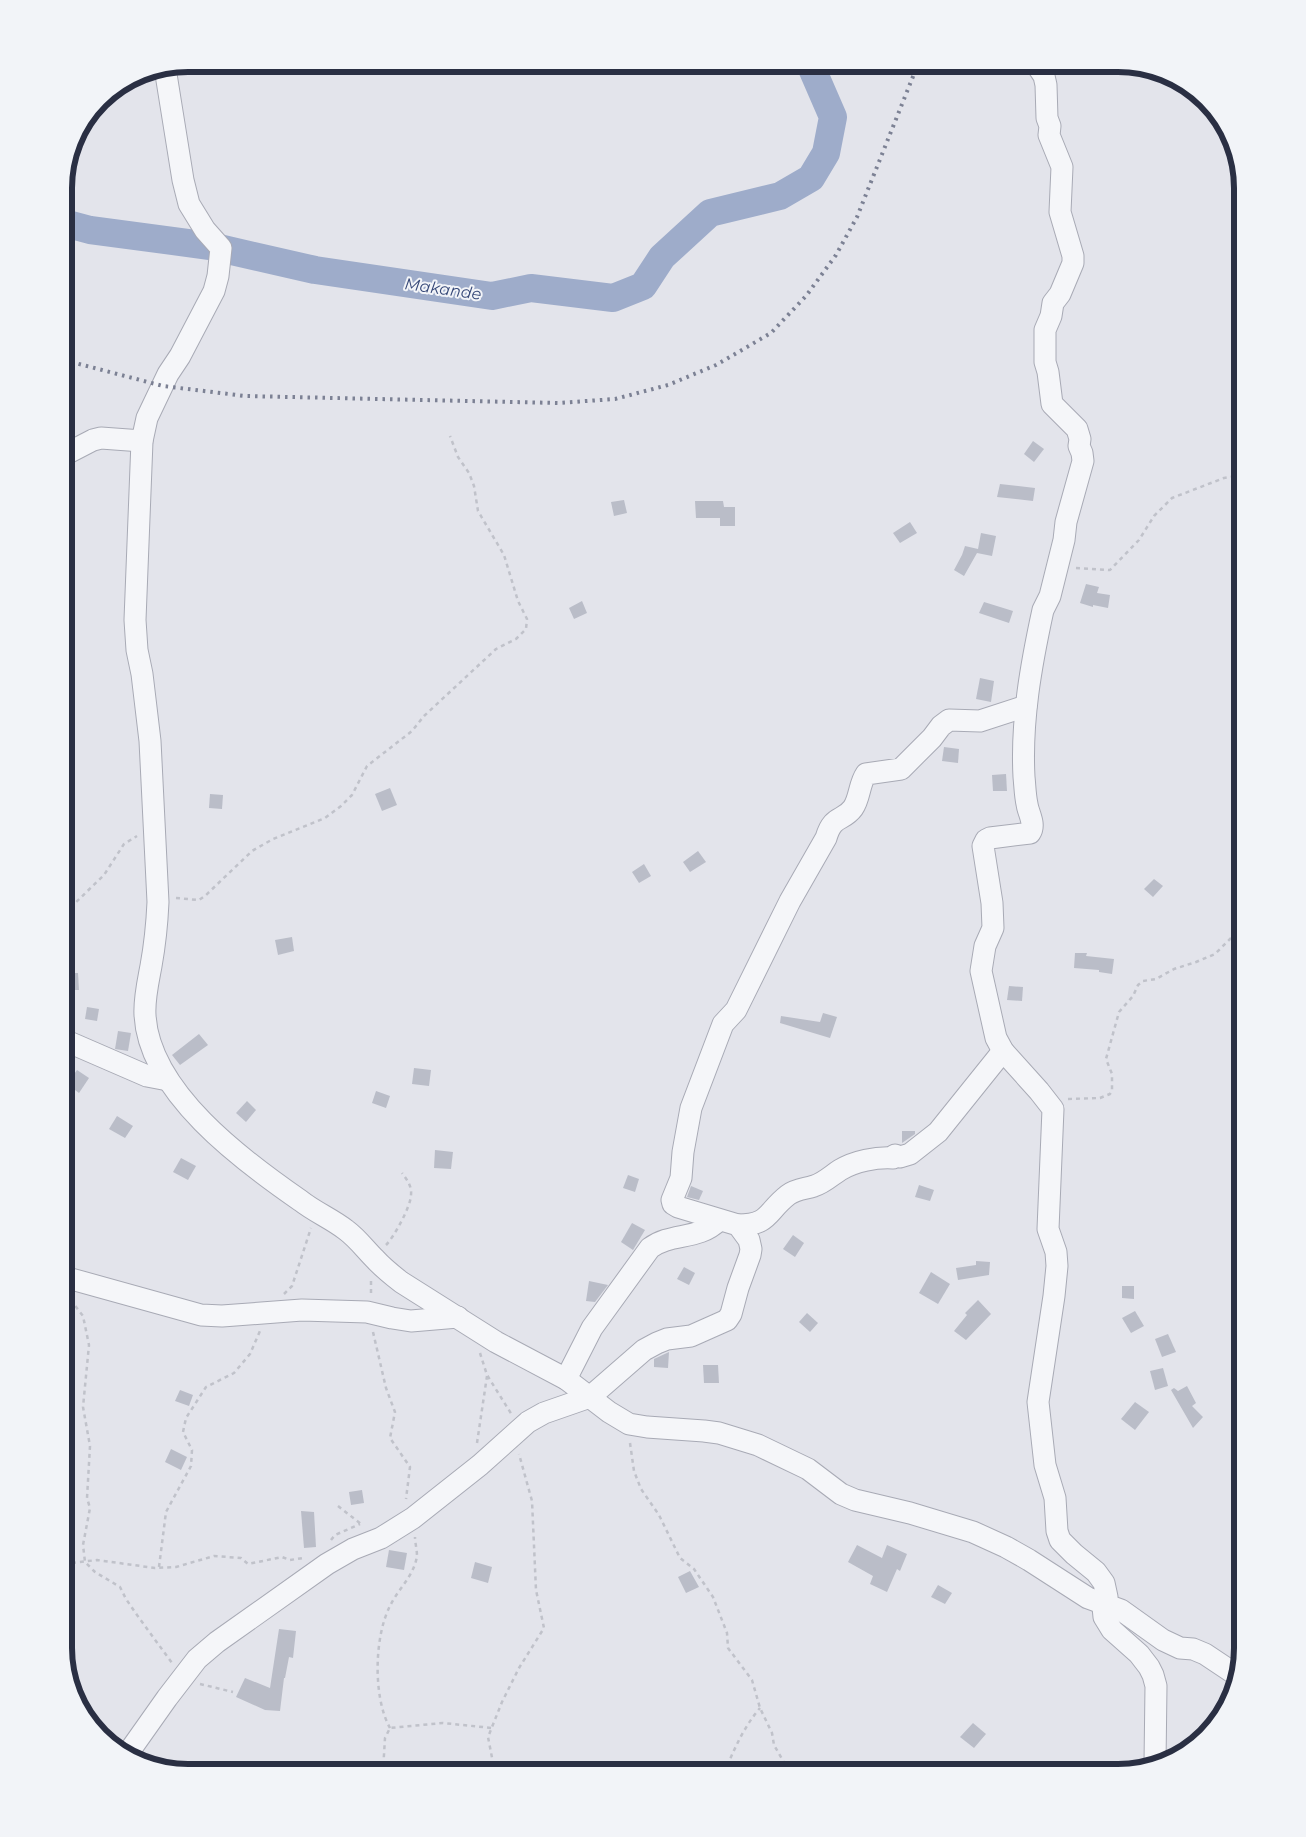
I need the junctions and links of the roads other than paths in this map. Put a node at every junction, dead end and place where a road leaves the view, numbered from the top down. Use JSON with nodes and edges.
{"nodes":[{"id":1,"x":1042,"y":73,"type":"edge"},
{"id":2,"x":166,"y":75,"type":"edge"},
{"id":3,"x":142,"y":441,"type":"junction"},
{"id":4,"x":73,"y":450,"type":"edge"},
{"id":5,"x":1026,"y":706,"type":"junction"},
{"id":6,"x":72,"y":1044,"type":"edge"},
{"id":7,"x":1003,"y":1051,"type":"junction"},
{"id":8,"x":168,"y":1080,"type":"junction"},
{"id":9,"x":728,"y":1223,"type":"junction"},
{"id":10,"x":72,"y":1279,"type":"edge"},
{"id":11,"x":458,"y":1317,"type":"junction"},
{"id":12,"x":566,"y":1380,"type":"junction"},
{"id":13,"x":590,"y":1397,"type":"junction"},
{"id":14,"x":1105,"y":1604,"type":"junction"},
{"id":15,"x":1231,"y":1672,"type":"edge"},
{"id":16,"x":131,"y":1749,"type":"edge"},
{"id":17,"x":1155,"y":1758,"type":"edge"}],
"edges":[{"from":1,"to":5,"type":"street"},
{"from":2,"to":3,"type":"street"},
{"from":3,"to":4,"type":"street"},
{"from":3,"to":8,"type":"street"},
{"from":5,"to":7,"type":"street"},
{"from":5,"to":9,"type":"street"},
{"from":6,"to":8,"type":"street"},
{"from":7,"to":9,"type":"street"},
{"from":7,"to":14,"type":"street"},
{"from":8,"to":11,"type":"street"},
{"from":9,"to":12,"type":"street"},
{"from":9,"to":13,"type":"street"},
{"from":10,"to":11,"type":"street"},
{"from":11,"to":12,"type":"street"},
{"from":12,"to":13,"type":"street"},
{"from":13,"to":14,"type":"street"},
{"from":13,"to":16,"type":"street"},
{"from":14,"to":15,"type":"street"},
{"from":14,"to":17,"type":"street"}]}
